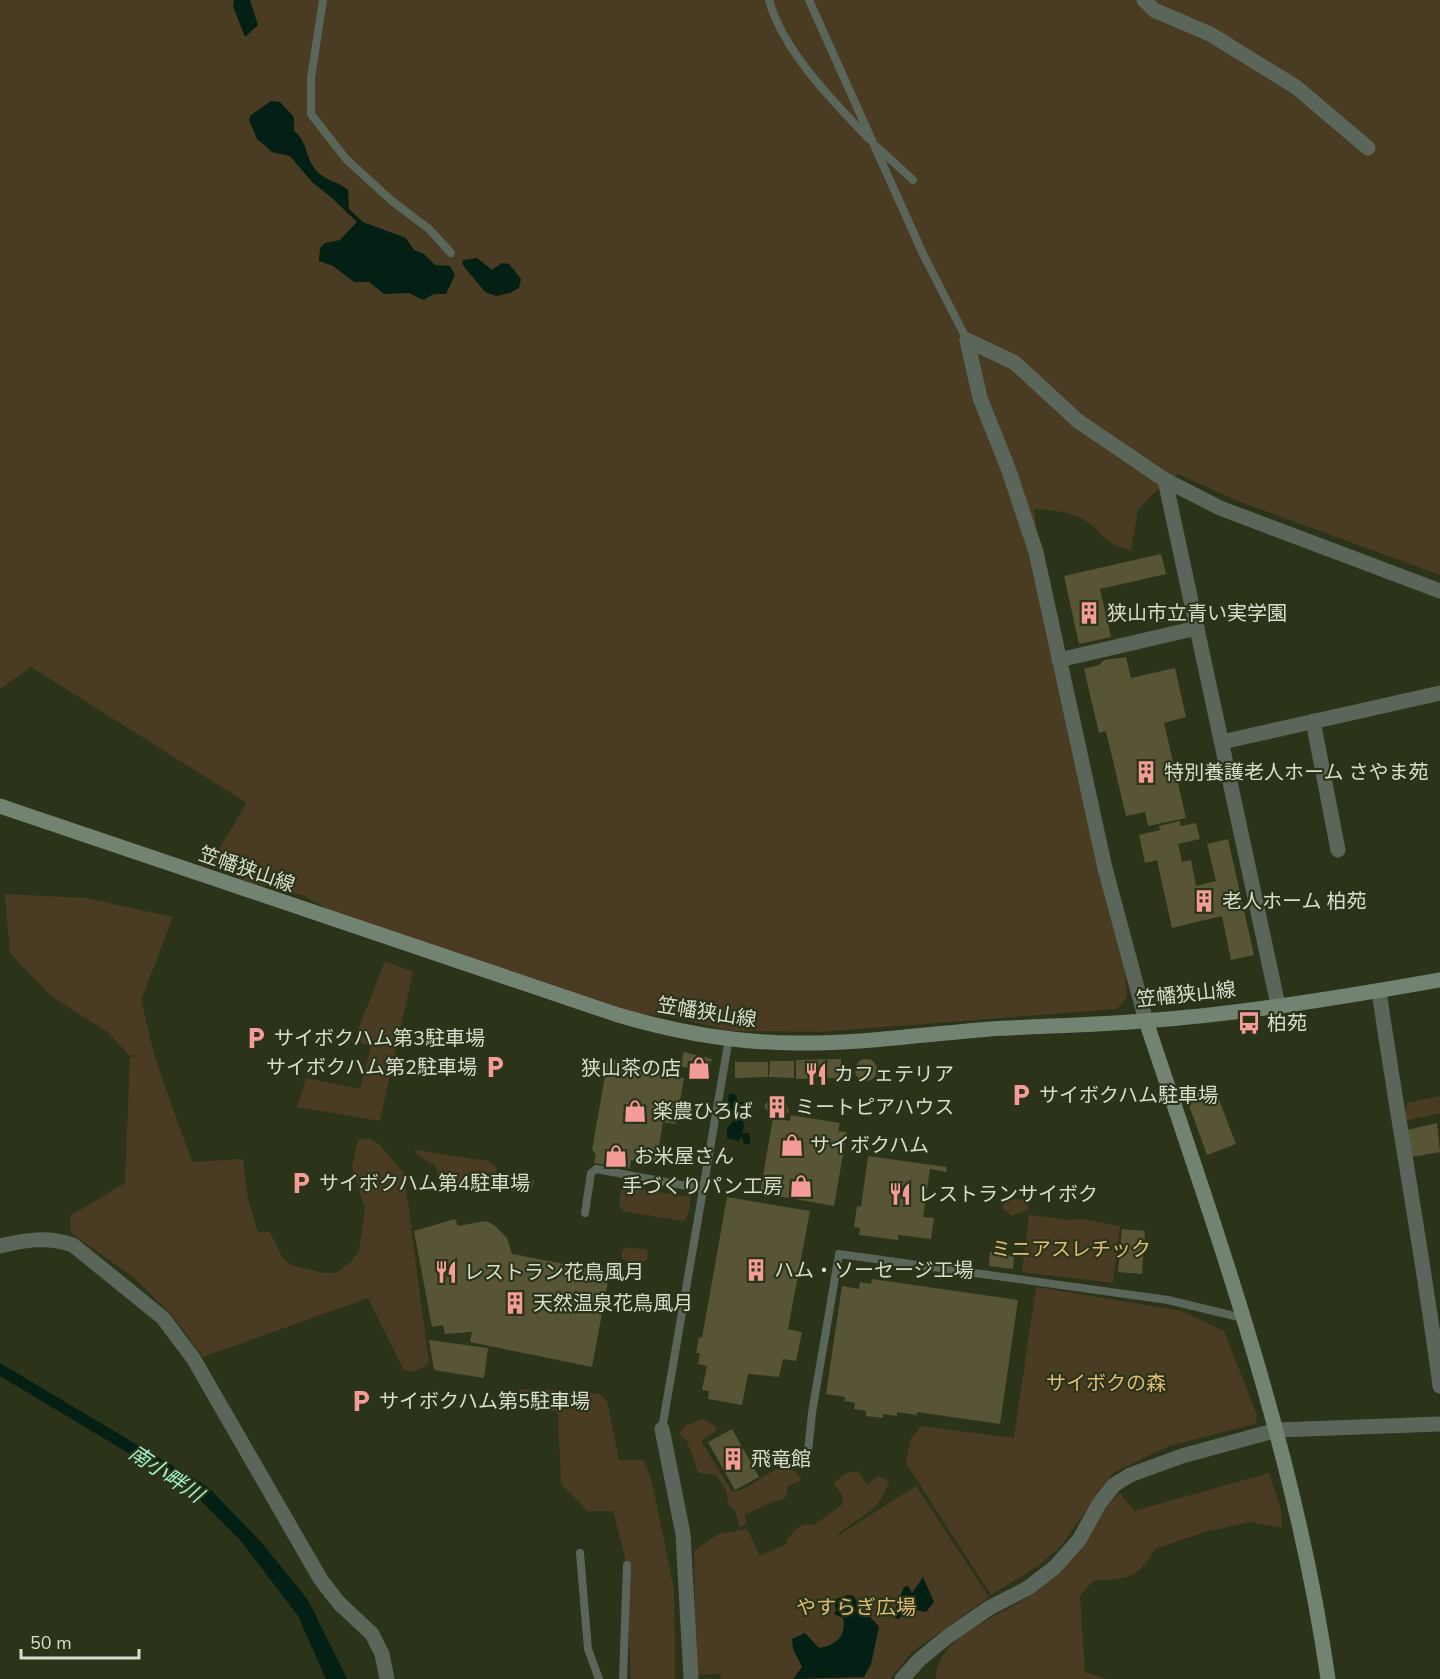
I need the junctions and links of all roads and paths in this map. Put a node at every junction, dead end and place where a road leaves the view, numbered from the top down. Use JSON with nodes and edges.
{"nodes":[{"id":1,"x":323,"y":0,"type":"edge"},
{"id":2,"x":769,"y":0,"type":"edge"},
{"id":3,"x":809,"y":0,"type":"edge"},
{"id":4,"x":1144,"y":0,"type":"edge"},
{"id":5,"x":873,"y":144,"type":"junction"},
{"id":6,"x":1368,"y":148,"type":"dead end"},
{"id":7,"x":913,"y":180,"type":"dead end"},
{"id":8,"x":451,"y":253,"type":"dead end"},
{"id":9,"x":967,"y":340,"type":"junction"},
{"id":10,"x":1165,"y":480,"type":"junction"},
{"id":11,"x":1440,"y":591,"type":"edge"},
{"id":12,"x":1197,"y":628,"type":"junction"},
{"id":13,"x":1059,"y":660,"type":"junction"},
{"id":14,"x":1440,"y":693,"type":"edge"},
{"id":15,"x":1313,"y":721,"type":"junction"},
{"id":16,"x":1222,"y":742,"type":"junction"},
{"id":17,"x":0,"y":806,"type":"edge"},
{"id":18,"x":1338,"y":850,"type":"dead end"},
{"id":19,"x":1440,"y":980,"type":"edge"},
{"id":20,"x":1379,"y":991,"type":"junction"},
{"id":21,"x":1278,"y":1005,"type":"junction"},
{"id":22,"x":1146,"y":1021,"type":"junction"},
{"id":23,"x":729,"y":1038,"type":"junction"},
{"id":24,"x":703,"y":1189,"type":"junction"},
{"id":25,"x":585,"y":1213,"type":"dead end"},
{"id":26,"x":0,"y":1246,"type":"edge"},
{"id":27,"x":1243,"y":1318,"type":"junction"},
{"id":28,"x":1440,"y":1386,"type":"edge"},
{"id":29,"x":1440,"y":1424,"type":"edge"},
{"id":30,"x":662,"y":1429,"type":"joint"},
{"id":31,"x":1277,"y":1430,"type":"junction"},
{"id":32,"x":808,"y":1452,"type":"dead end"},
{"id":33,"x":580,"y":1553,"type":"dead end"},
{"id":34,"x":627,"y":1564,"type":"dead end"},
{"id":35,"x":387,"y":1679,"type":"edge"},
{"id":36,"x":599,"y":1679,"type":"edge"},
{"id":37,"x":623,"y":1679,"type":"edge"},
{"id":38,"x":690,"y":1679,"type":"edge"},
{"id":39,"x":902,"y":1679,"type":"edge"},
{"id":40,"x":1328,"y":1679,"type":"edge"}],
"edges":[{"from":1,"to":8,"type":"lane"},
{"from":2,"to":5,"type":"lane"},
{"from":3,"to":5,"type":"lane"},
{"from":4,"to":6,"type":"street"},
{"from":5,"to":7,"type":"lane"},
{"from":5,"to":9,"type":"lane"},
{"from":9,"to":10,"type":"street"},
{"from":9,"to":13,"type":"street"},
{"from":10,"to":11,"type":"street"},
{"from":10,"to":12,"type":"street"},
{"from":12,"to":13,"type":"street"},
{"from":12,"to":16,"type":"street"},
{"from":13,"to":22,"type":"street"},
{"from":14,"to":15,"type":"street"},
{"from":15,"to":16,"type":"street"},
{"from":15,"to":18,"type":"street"},
{"from":16,"to":21,"type":"street"},
{"from":17,"to":23,"type":"main road","name":"笠幡狭山線"},
{"from":19,"to":20,"type":"main road","name":"笠幡狭山線"},
{"from":20,"to":21,"type":"main road","name":"笠幡狭山線"},
{"from":20,"to":28,"type":"street"},
{"from":21,"to":22,"type":"main road","name":"笠幡狭山線"},
{"from":22,"to":23,"type":"main road","name":"笠幡狭山線"},
{"from":22,"to":27,"type":"main road"},
{"from":23,"to":24,"type":"lane"},
{"from":24,"to":25,"type":"lane"},
{"from":24,"to":30,"type":"lane"},
{"from":26,"to":35,"type":"street"},
{"from":27,"to":31,"type":"main road"},
{"from":27,"to":32,"type":"lane"},
{"from":29,"to":31,"type":"street"},
{"from":30,"to":38,"type":"street"},
{"from":31,"to":39,"type":"street"},
{"from":31,"to":40,"type":"main road"},
{"from":33,"to":36,"type":"lane"},
{"from":34,"to":37,"type":"lane"}]}
